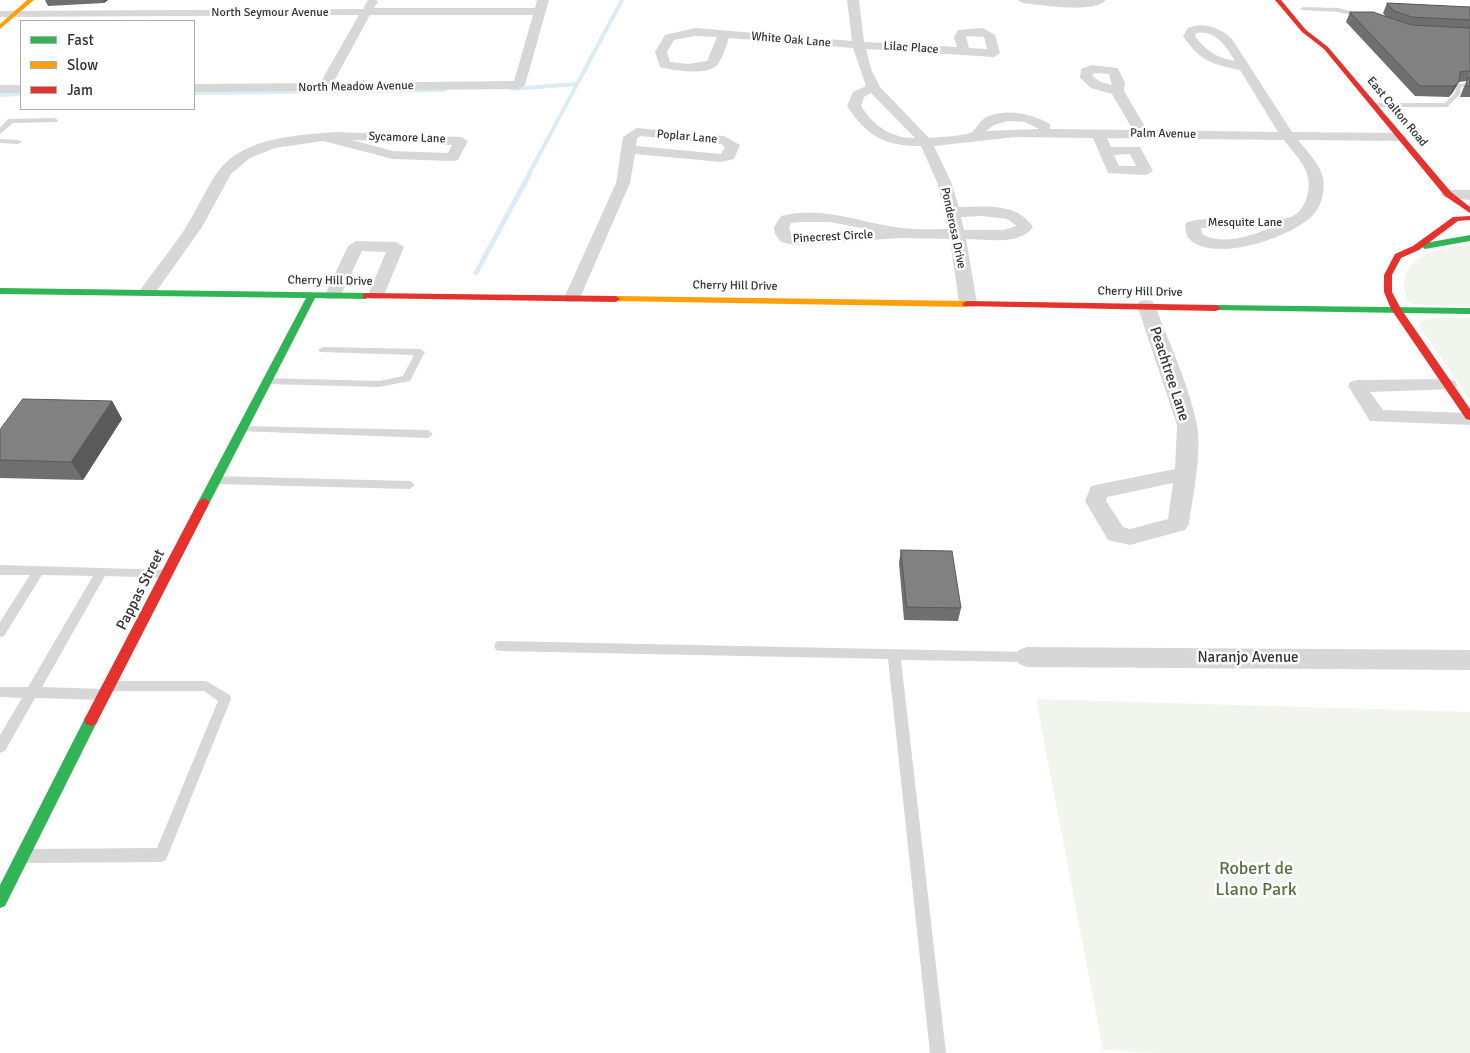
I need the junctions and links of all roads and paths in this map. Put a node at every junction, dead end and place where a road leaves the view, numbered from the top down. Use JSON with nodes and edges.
{"nodes":[{"id":1,"x":31,"y":0,"type":"edge"},
{"id":2,"x":201,"y":0,"type":"edge"},
{"id":3,"x":373,"y":0,"type":"edge"},
{"id":4,"x":853,"y":0,"type":"edge"},
{"id":5,"x":1023,"y":0,"type":"edge"},
{"id":6,"x":1100,"y":0,"type":"edge"},
{"id":7,"x":1278,"y":0,"type":"edge"},
{"id":8,"x":542,"y":5,"type":"edge"},
{"id":9,"x":1300,"y":5,"type":"edge"},
{"id":10,"x":366,"y":12,"type":"junction"},
{"id":11,"x":0,"y":14,"type":"edge"},
{"id":12,"x":14,"y":14,"type":"junction"},
{"id":13,"x":186,"y":17,"type":"edge"},
{"id":14,"x":1372,"y":18,"type":"edge"},
{"id":15,"x":0,"y":27,"type":"edge"},
{"id":16,"x":725,"y":34,"type":"junction"},
{"id":17,"x":858,"y":45,"type":"junction"},
{"id":18,"x":1326,"y":48,"type":"junction"},
{"id":19,"x":964,"y":52,"type":"dead end"},
{"id":20,"x":1245,"y":67,"type":"dead end"},
{"id":21,"x":1470,"y":85,"type":"edge"},
{"id":22,"x":324,"y":87,"type":"junction"},
{"id":23,"x":873,"y":87,"type":"junction"},
{"id":24,"x":195,"y":88,"type":"edge"},
{"id":25,"x":0,"y":89,"type":"edge"},
{"id":26,"x":20,"y":89,"type":"edge"},
{"id":27,"x":1117,"y":91,"type":"dead end"},
{"id":28,"x":1373,"y":105,"type":"junction"},
{"id":29,"x":54,"y":120,"type":"dead end"},
{"id":30,"x":0,"y":132,"type":"edge"},
{"id":31,"x":1098,"y":134,"type":"junction"},
{"id":32,"x":1142,"y":134,"type":"junction"},
{"id":33,"x":1288,"y":136,"type":"junction"},
{"id":34,"x":323,"y":137,"type":"junction"},
{"id":35,"x":1400,"y":138,"type":"junction"},
{"id":36,"x":0,"y":141,"type":"edge"},
{"id":37,"x":18,"y":142,"type":"dead end"},
{"id":38,"x":926,"y":143,"type":"junction"},
{"id":39,"x":628,"y":149,"type":"junction"},
{"id":40,"x":1106,"y":151,"type":"dead end"},
{"id":41,"x":1470,"y":195,"type":"edge"},
{"id":42,"x":1449,"y":209,"type":"junction"},
{"id":43,"x":1470,"y":211,"type":"edge"},
{"id":44,"x":952,"y":212,"type":"junction"},
{"id":45,"x":1470,"y":218,"type":"edge"},
{"id":46,"x":1289,"y":223,"type":"junction"},
{"id":47,"x":902,"y":233,"type":"junction"},
{"id":48,"x":956,"y":234,"type":"junction"},
{"id":49,"x":1470,"y":237,"type":"edge"},
{"id":50,"x":1416,"y":248,"type":"junction"},
{"id":51,"x":0,"y":291,"type":"edge"},
{"id":52,"x":148,"y":292,"type":"junction"},
{"id":53,"x":312,"y":295,"type":"junction"},
{"id":54,"x":333,"y":295,"type":"junction"},
{"id":55,"x":376,"y":295,"type":"junction"},
{"id":56,"x":572,"y":298,"type":"junction"},
{"id":57,"x":968,"y":303,"type":"junction"},
{"id":58,"x":1146,"y":306,"type":"junction"},
{"id":59,"x":1396,"y":309,"type":"junction"},
{"id":60,"x":1470,"y":311,"type":"edge"},
{"id":61,"x":323,"y":350,"type":"dead end"},
{"id":62,"x":267,"y":381,"type":"junction"},
{"id":63,"x":1448,"y":385,"type":"junction"},
{"id":64,"x":1470,"y":418,"type":"edge"},
{"id":65,"x":242,"y":429,"type":"junction"},
{"id":66,"x":428,"y":434,"type":"dead end"},
{"id":67,"x":1184,"y":474,"type":"dead end"},
{"id":68,"x":216,"y":480,"type":"junction"},
{"id":69,"x":410,"y":485,"type":"dead end"},
{"id":70,"x":0,"y":570,"type":"edge"},
{"id":71,"x":39,"y":571,"type":"junction"},
{"id":72,"x":102,"y":572,"type":"junction"},
{"id":73,"x":167,"y":573,"type":"junction"},
{"id":74,"x":0,"y":632,"type":"edge"},
{"id":75,"x":500,"y":646,"type":"dead end"},
{"id":76,"x":894,"y":654,"type":"junction"},
{"id":77,"x":1027,"y":657,"type":"joint"},
{"id":78,"x":1470,"y":660,"type":"edge"},
{"id":79,"x":106,"y":690,"type":"junction"},
{"id":80,"x":0,"y":692,"type":"edge"},
{"id":81,"x":32,"y":693,"type":"junction"},
{"id":82,"x":0,"y":747,"type":"edge"},
{"id":83,"x":23,"y":856,"type":"junction"},
{"id":84,"x":0,"y":902,"type":"edge"},
{"id":85,"x":938,"y":1053,"type":"edge"}],
"edges":[{"from":1,"to":12,"type":"street"},
{"from":2,"to":13,"type":"street"},
{"from":3,"to":10,"type":"street"},
{"from":4,"to":17,"type":"street","name":"Ponderosa Drive"},
{"from":5,"to":6,"type":"street"},
{"from":7,"to":18,"type":"street","name":"East Calton Road"},
{"from":8,"to":10,"type":"street","name":"North Seymour Avenue"},
{"from":8,"to":22,"type":"street","name":"North Meadow Avenue"},
{"from":9,"to":14,"type":"lane"},
{"from":9,"to":18,"type":"street","name":"East Calton Road"},
{"from":10,"to":13,"type":"street","name":"North Seymour Avenue"},
{"from":10,"to":22,"type":"street"},
{"from":11,"to":12,"type":"street","name":"North Seymour Avenue"},
{"from":12,"to":13,"type":"street","name":"North Seymour Avenue"},
{"from":12,"to":15,"type":"street"},
{"from":16,"to":16,"type":"street","name":"White Oak Lane"},
{"from":16,"to":17,"type":"street","name":"White Oak Lane"},
{"from":17,"to":19,"type":"street","name":"Lilac Place"},
{"from":17,"to":23,"type":"street","name":"Ponderosa Drive"},
{"from":18,"to":28,"type":"street","name":"East Calton Road"},
{"from":20,"to":33,"type":"street","name":"Mesquite Lane"},
{"from":21,"to":28,"type":"lane"},
{"from":22,"to":24,"type":"street","name":"North Meadow Avenue"},
{"from":23,"to":38,"type":"street","name":"Ponderosa Drive"},
{"from":23,"to":38,"type":"street","name":"Palm Avenue"},
{"from":25,"to":26,"type":"street"},
{"from":27,"to":32,"type":"street"},
{"from":28,"to":35,"type":"street","name":"East Calton Road"},
{"from":29,"to":30,"type":"lane"},
{"from":31,"to":32,"type":"street","name":"Palm Avenue"},
{"from":31,"to":38,"type":"street","name":"Palm Avenue"},
{"from":31,"to":40,"type":"street"},
{"from":32,"to":33,"type":"street","name":"Palm Avenue"},
{"from":33,"to":35,"type":"street","name":"Palm Avenue"},
{"from":33,"to":46,"type":"street","name":"Mesquite Lane"},
{"from":34,"to":34,"type":"street","name":"Sycamore Lane"},
{"from":34,"to":52,"type":"street","name":"Sycamore Lane"},
{"from":35,"to":42,"type":"street","name":"East Calton Road"},
{"from":36,"to":37,"type":"lane"},
{"from":38,"to":44,"type":"street","name":"Ponderosa Drive"},
{"from":39,"to":39,"type":"street","name":"Poplar Lane"},
{"from":39,"to":56,"type":"street","name":"Poplar Lane"},
{"from":41,"to":42,"type":"street"},
{"from":42,"to":43,"type":"street","name":"East Calton Road"},
{"from":42,"to":45,"type":"street"},
{"from":42,"to":49,"type":"street"},
{"from":42,"to":50,"type":"street"},
{"from":44,"to":48,"type":"street","name":"Ponderosa Drive"},
{"from":44,"to":48,"type":"street","name":"Pinecrest Circle"},
{"from":46,"to":46,"type":"street","name":"Mesquite Lane"},
{"from":47,"to":47,"type":"street","name":"Pinecrest Circle"},
{"from":47,"to":48,"type":"street","name":"Pinecrest Circle"},
{"from":48,"to":57,"type":"street","name":"Ponderosa Drive"},
{"from":49,"to":50,"type":"street"},
{"from":50,"to":59,"type":"street"},
{"from":51,"to":52,"type":"street","name":"Cherry Hill Drive"},
{"from":52,"to":53,"type":"street","name":"Cherry Hill Drive"},
{"from":53,"to":54,"type":"street","name":"Cherry Hill Drive"},
{"from":53,"to":62,"type":"street","name":"Pappas Street"},
{"from":54,"to":55,"type":"street","name":"Cherry Hill Drive"},
{"from":54,"to":55,"type":"street"},
{"from":55,"to":56,"type":"street","name":"Cherry Hill Drive"},
{"from":56,"to":57,"type":"street","name":"Cherry Hill Drive"},
{"from":57,"to":58,"type":"street","name":"Cherry Hill Drive"},
{"from":58,"to":59,"type":"street","name":"Cherry Hill Drive"},
{"from":58,"to":67,"type":"street","name":"Peachtree Lane"},
{"from":59,"to":60,"type":"street","name":"Cherry Hill Drive"},
{"from":59,"to":63,"type":"street"},
{"from":61,"to":62,"type":"lane"},
{"from":62,"to":65,"type":"street","name":"Pappas Street"},
{"from":63,"to":64,"type":"street"},
{"from":63,"to":64,"type":"street"},
{"from":65,"to":66,"type":"lane"},
{"from":65,"to":68,"type":"street","name":"Pappas Street"},
{"from":68,"to":69,"type":"lane"},
{"from":68,"to":73,"type":"street","name":"Pappas Street"},
{"from":70,"to":71,"type":"lane"},
{"from":71,"to":72,"type":"lane"},
{"from":71,"to":74,"type":"lane"},
{"from":72,"to":73,"type":"lane"},
{"from":72,"to":81,"type":"lane"},
{"from":73,"to":79,"type":"street","name":"Pappas Street"},
{"from":75,"to":76,"type":"lane"},
{"from":76,"to":77,"type":"lane"},
{"from":76,"to":85,"type":"lane"},
{"from":77,"to":78,"type":"street","name":"Naranjo Avenue"},
{"from":79,"to":81,"type":"lane"},
{"from":79,"to":83,"type":"street","name":"Pappas Street"},
{"from":79,"to":83,"type":"lane"},
{"from":80,"to":81,"type":"lane"},
{"from":81,"to":82,"type":"lane"},
{"from":83,"to":84,"type":"street","name":"Pappas Street"}]}
